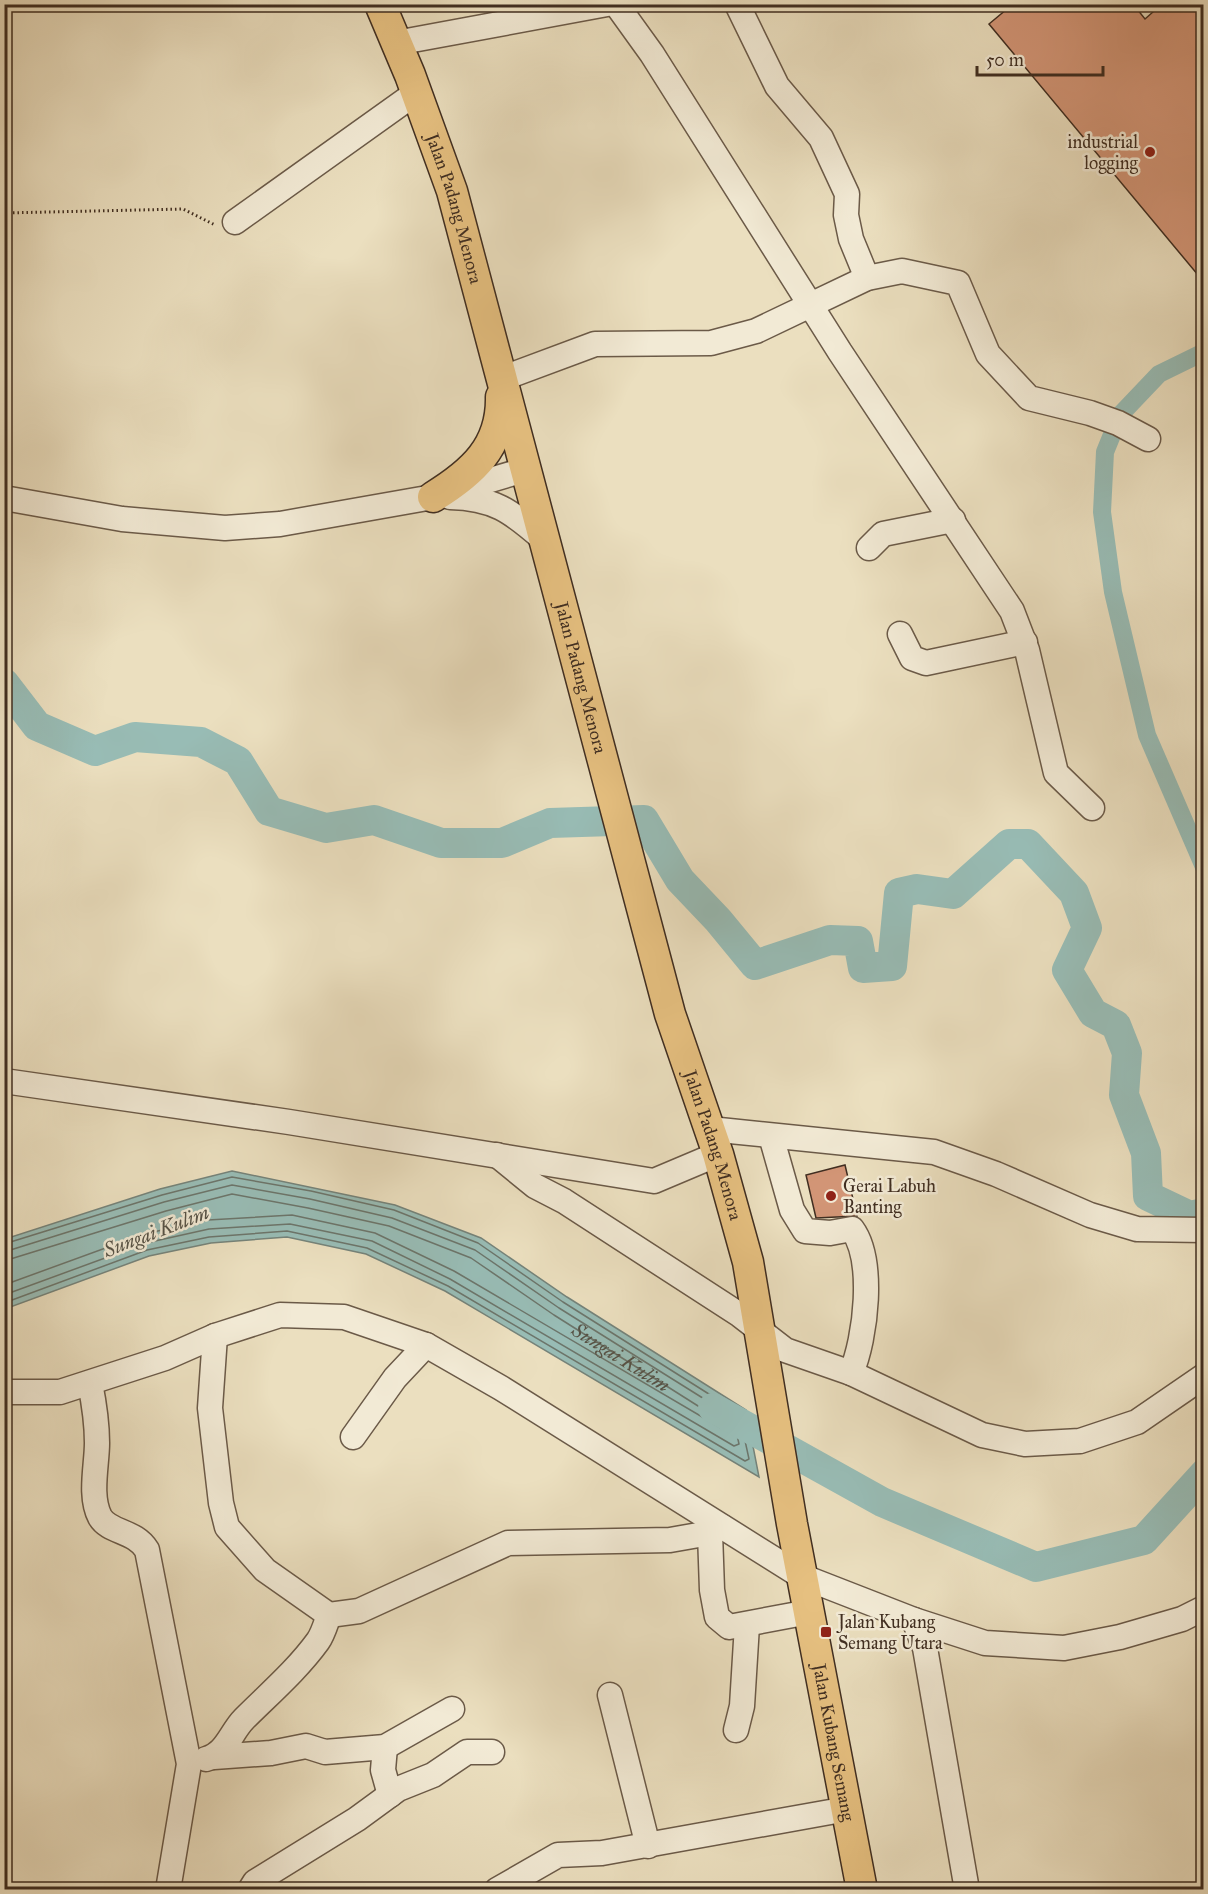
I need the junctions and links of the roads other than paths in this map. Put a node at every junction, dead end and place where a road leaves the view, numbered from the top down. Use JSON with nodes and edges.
{"nodes":[{"id":1,"x":380,"y":4,"type":"edge"},
{"id":2,"x":607,"y":4,"type":"edge"},
{"id":3,"x":616,"y":4,"type":"edge"},
{"id":4,"x":738,"y":4,"type":"edge"},
{"id":5,"x":396,"y":43,"type":"junction"},
{"id":6,"x":417,"y":92,"type":"junction"},
{"id":7,"x":235,"y":222,"type":"road end"},
{"id":8,"x":867,"y":278,"type":"junction"},
{"id":9,"x":810,"y":304,"type":"junction"},
{"id":10,"x":501,"y":379,"type":"junction"},
{"id":11,"x":1148,"y":439,"type":"dead end"},
{"id":12,"x":524,"y":470,"type":"junction"},
{"id":13,"x":433,"y":497,"type":"junction"},
{"id":14,"x":4,"y":498,"type":"edge"},
{"id":15,"x":953,"y":520,"type":"junction"},
{"id":16,"x":543,"y":539,"type":"junction"},
{"id":17,"x":869,"y":548,"type":"dead end"},
{"id":18,"x":900,"y":634,"type":"dead end"},
{"id":19,"x":1025,"y":642,"type":"junction"},
{"id":20,"x":1092,"y":808,"type":"dead end"},
{"id":21,"x":4,"y":1081,"type":"edge"},
{"id":22,"x":771,"y":1136,"type":"junction"},
{"id":23,"x":714,"y":1141,"type":"junction"},
{"id":24,"x":497,"y":1155,"type":"junction"},
{"id":25,"x":1203,"y":1230,"type":"edge"},
{"id":26,"x":757,"y":1327,"type":"junction"},
{"id":27,"x":215,"y":1336,"type":"junction"},
{"id":28,"x":426,"y":1345,"type":"junction"},
{"id":29,"x":851,"y":1373,"type":"junction"},
{"id":30,"x":1203,"y":1376,"type":"edge"},
{"id":31,"x":90,"y":1383,"type":"junction"},
{"id":32,"x":4,"y":1392,"type":"edge"},
{"id":33,"x":353,"y":1437,"type":"dead end"},
{"id":34,"x":792,"y":1524,"type":"joint"},
{"id":35,"x":716,"y":1530,"type":"junction"},
{"id":36,"x":801,"y":1576,"type":"junction"},
{"id":37,"x":1203,"y":1608,"type":"edge"},
{"id":38,"x":809,"y":1612,"type":"junction"},
{"id":39,"x":329,"y":1615,"type":"junction"},
{"id":40,"x":915,"y":1620,"type":"junction"},
{"id":41,"x":747,"y":1625,"type":"junction"},
{"id":42,"x":610,"y":1695,"type":"dead end"},
{"id":43,"x":452,"y":1709,"type":"dead end"},
{"id":44,"x":736,"y":1730,"type":"dead end"},
{"id":45,"x":385,"y":1747,"type":"junction"},
{"id":46,"x":492,"y":1752,"type":"dead end"},
{"id":47,"x":214,"y":1757,"type":"junction"},
{"id":48,"x":189,"y":1764,"type":"junction"},
{"id":49,"x":390,"y":1795,"type":"junction"},
{"id":50,"x":847,"y":1809,"type":"junction"},
{"id":51,"x":648,"y":1846,"type":"junction"},
{"id":52,"x":168,"y":1890,"type":"edge"},
{"id":53,"x":250,"y":1890,"type":"edge"},
{"id":54,"x":497,"y":1890,"type":"edge"},
{"id":55,"x":862,"y":1890,"type":"edge"},
{"id":56,"x":967,"y":1890,"type":"edge"}],
"edges":[{"from":1,"to":5,"type":"main road","name":"Jalan Padang Menora"},
{"from":2,"to":5,"type":"street"},
{"from":3,"to":9,"type":"street"},
{"from":4,"to":8,"type":"street"},
{"from":5,"to":6,"type":"main road","name":"Jalan Padang Menora"},
{"from":6,"to":7,"type":"street"},
{"from":6,"to":10,"type":"main road","name":"Jalan Padang Menora"},
{"from":8,"to":9,"type":"street"},
{"from":8,"to":11,"type":"street"},
{"from":9,"to":10,"type":"street"},
{"from":9,"to":15,"type":"street"},
{"from":10,"to":12,"type":"main road","name":"Jalan Padang Menora"},
{"from":10,"to":13,"type":"main road"},
{"from":12,"to":13,"type":"street"},
{"from":12,"to":16,"type":"main road","name":"Jalan Padang Menora"},
{"from":13,"to":14,"type":"street"},
{"from":13,"to":16,"type":"street"},
{"from":15,"to":17,"type":"street"},
{"from":15,"to":19,"type":"street"},
{"from":16,"to":23,"type":"main road","name":"Jalan Padang Menora"},
{"from":18,"to":19,"type":"street"},
{"from":19,"to":20,"type":"street"},
{"from":21,"to":24,"type":"street"},
{"from":22,"to":23,"type":"street"},
{"from":22,"to":25,"type":"street"},
{"from":22,"to":29,"type":"street"},
{"from":23,"to":24,"type":"street"},
{"from":23,"to":26,"type":"main road","name":"Jalan Padang Menora"},
{"from":24,"to":26,"type":"street"},
{"from":26,"to":29,"type":"street"},
{"from":26,"to":34,"type":"main road","name":"Jalan Padang Menora"},
{"from":27,"to":28,"type":"street"},
{"from":27,"to":31,"type":"street"},
{"from":27,"to":39,"type":"street"},
{"from":28,"to":33,"type":"street"},
{"from":28,"to":35,"type":"street"},
{"from":29,"to":30,"type":"street"},
{"from":31,"to":32,"type":"street"},
{"from":31,"to":48,"type":"street"},
{"from":34,"to":36,"type":"main road","name":"Jalan Kubang Semang"},
{"from":35,"to":36,"type":"street"},
{"from":35,"to":39,"type":"street"},
{"from":35,"to":41,"type":"street"},
{"from":36,"to":38,"type":"main road","name":"Jalan Kubang Semang"},
{"from":36,"to":40,"type":"street"},
{"from":37,"to":40,"type":"street"},
{"from":38,"to":41,"type":"street"},
{"from":38,"to":50,"type":"main road","name":"Jalan Kubang Semang"},
{"from":39,"to":47,"type":"street"},
{"from":40,"to":56,"type":"street"},
{"from":41,"to":44,"type":"street"},
{"from":42,"to":51,"type":"street"},
{"from":43,"to":45,"type":"street"},
{"from":45,"to":47,"type":"street"},
{"from":45,"to":49,"type":"street"},
{"from":46,"to":49,"type":"street"},
{"from":47,"to":48,"type":"street"},
{"from":48,"to":52,"type":"street"},
{"from":49,"to":53,"type":"street"},
{"from":50,"to":51,"type":"street"},
{"from":50,"to":55,"type":"main road","name":"Jalan Kubang Semang"},
{"from":51,"to":54,"type":"street"}]}
